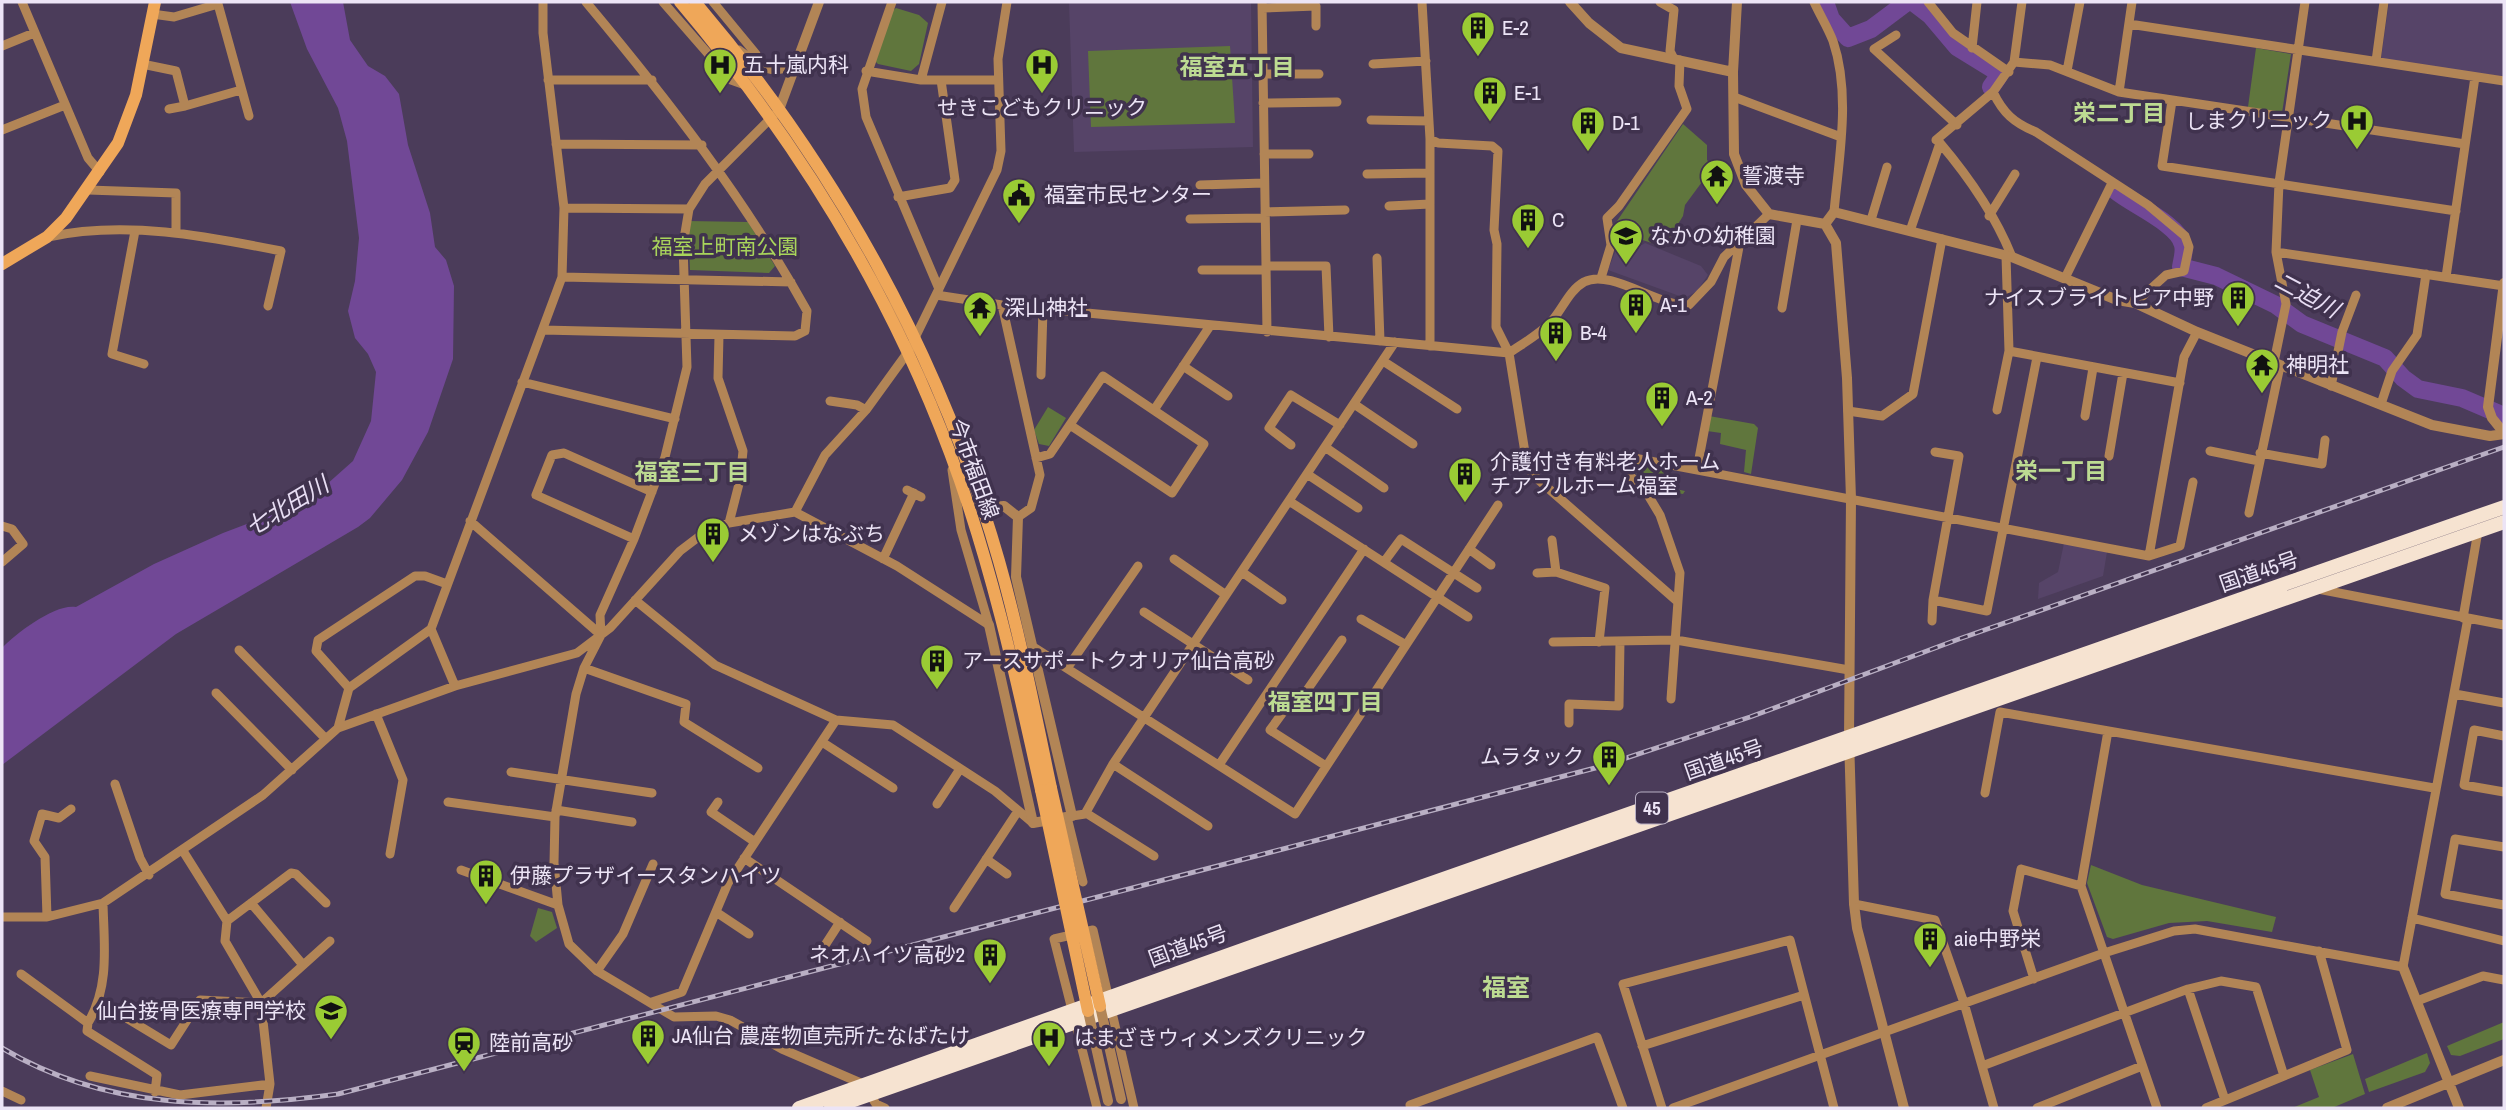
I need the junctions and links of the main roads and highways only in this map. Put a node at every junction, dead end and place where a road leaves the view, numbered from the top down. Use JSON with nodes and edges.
{"nodes":[{"id":1,"x":680,"y":2,"type":"edge"},
{"id":2,"x":695,"y":2,"type":"edge"},
{"id":3,"x":153,"y":8,"type":"edge"},
{"id":4,"x":718,"y":38,"type":"junction"},
{"id":5,"x":776,"y":113,"type":"junction"},
{"id":6,"x":3,"y":262,"type":"edge"},
{"id":7,"x":2504,"y":507,"type":"edge"},
{"id":8,"x":2504,"y":522,"type":"edge"},
{"id":9,"x":1850,"y":746,"type":"junction"},
{"id":10,"x":1046,"y":789,"type":"junction"},
{"id":11,"x":1103,"y":1006,"type":"junction"},
{"id":12,"x":866,"y":1089,"type":"junction"},
{"id":13,"x":799,"y":1108,"type":"edge"},
{"id":14,"x":831,"y":1108,"type":"edge"}],
"edges":[{"from":1,"to":4,"type":"main road","name":"今市福田線"},
{"from":2,"to":4,"type":"main road","name":"今市福田線"},
{"from":3,"to":6,"type":"main road"},
{"from":4,"to":5,"type":"main road","name":"今市福田線"},
{"from":4,"to":5,"type":"main road","name":"今市福田線"},
{"from":5,"to":10,"type":"main road","name":"今市福田線"},
{"from":5,"to":10,"type":"main road","name":"今市福田線"},
{"from":7,"to":9,"type":"highway","name":"国道45号","number":"45"},
{"from":8,"to":9,"type":"highway","name":"国道45号","number":"45"},
{"from":9,"to":11,"type":"highway","name":"国道45号","number":"45"},
{"from":10,"to":11,"type":"main road","name":"今市福田線","bridge":true},
{"from":11,"to":12,"type":"highway","name":"国道45号","number":"45"},
{"from":12,"to":13,"type":"highway","name":"国道45号","number":"45"},
{"from":12,"to":14,"type":"highway","name":"国道45号","number":"45"}]}
